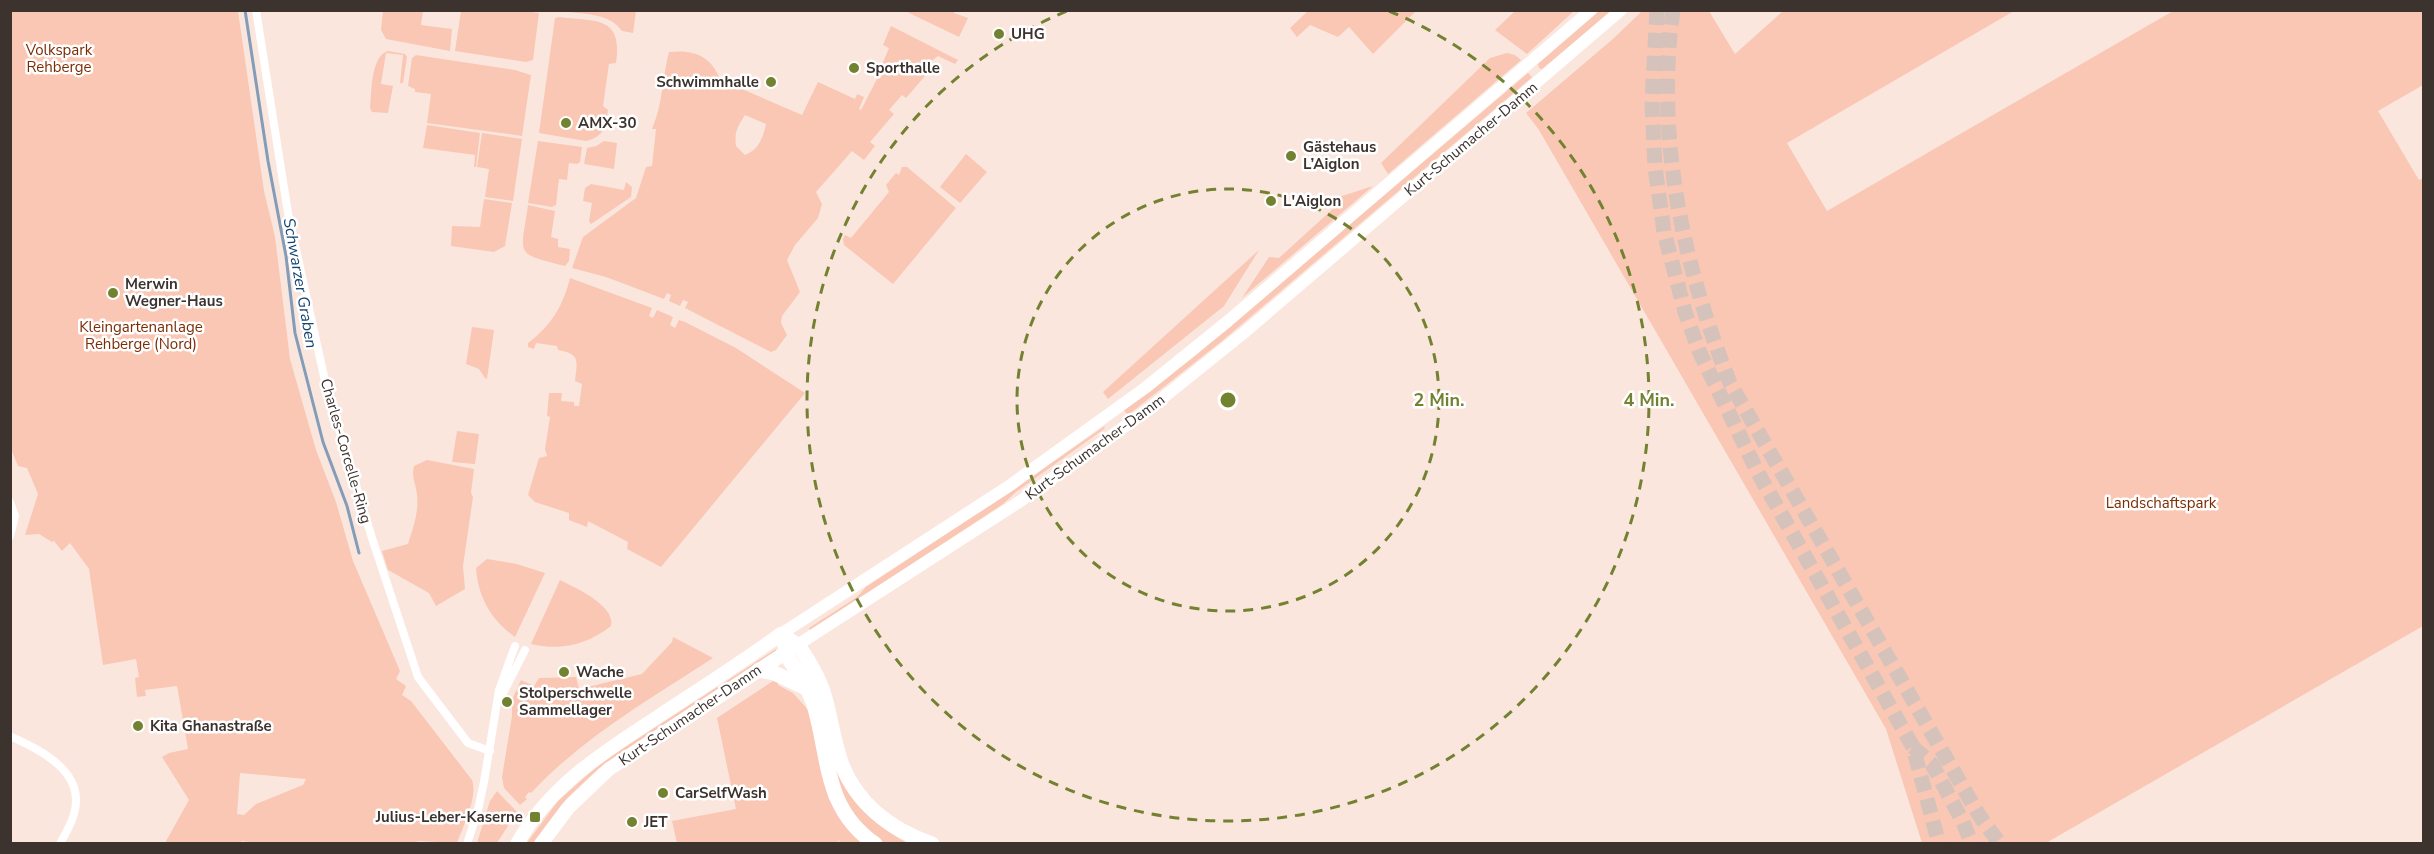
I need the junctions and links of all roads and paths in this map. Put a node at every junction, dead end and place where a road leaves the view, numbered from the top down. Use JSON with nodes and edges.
{"nodes":[{"id":1,"x":256,"y":10,"type":"edge"},
{"id":2,"x":1591,"y":10,"type":"edge"},
{"id":3,"x":1621,"y":10,"type":"edge"},
{"id":4,"x":1111,"y":414,"type":"junction"},
{"id":5,"x":1122,"y":429,"type":"junction"},
{"id":6,"x":10,"y":502,"type":"edge"},
{"id":7,"x":10,"y":536,"type":"edge"},
{"id":8,"x":781,"y":634,"type":"junction"},
{"id":9,"x":798,"y":645,"type":"junction"},
{"id":10,"x":515,"y":646,"type":"dead end"},
{"id":11,"x":525,"y":650,"type":"dead end"},
{"id":12,"x":785,"y":653,"type":"junction"},
{"id":13,"x":759,"y":670,"type":"junction"},
{"id":14,"x":806,"y":688,"type":"junction"},
{"id":15,"x":498,"y":704,"type":"junction"},
{"id":16,"x":10,"y":736,"type":"edge"},
{"id":17,"x":489,"y":751,"type":"junction"},
{"id":18,"x":60,"y":843,"type":"edge"},
{"id":19,"x":467,"y":843,"type":"edge"},
{"id":20,"x":517,"y":843,"type":"edge"},
{"id":21,"x":542,"y":843,"type":"edge"},
{"id":22,"x":875,"y":843,"type":"edge"},
{"id":23,"x":932,"y":843,"type":"edge"}],
"edges":[{"from":1,"to":17,"type":"street","name":"Charles-Corcelle-Ring"},
{"from":2,"to":4,"type":"main road","name":"Kurt-Schumacher-Damm"},
{"from":3,"to":5,"type":"main road","name":"Kurt-Schumacher-Damm"},
{"from":4,"to":5,"type":"main road"},
{"from":4,"to":8,"type":"main road","name":"Kurt-Schumacher-Damm"},
{"from":5,"to":9,"type":"main road","name":"Kurt-Schumacher-Damm"},
{"from":6,"to":7,"type":"street"},
{"from":8,"to":9,"type":"main road"},
{"from":8,"to":12,"type":"main road"},
{"from":8,"to":20,"type":"main road","name":"Kurt-Schumacher-Damm"},
{"from":9,"to":12,"type":"main road","name":"Kurt-Schumacher-Damm"},
{"from":9,"to":23,"type":"highway"},
{"from":10,"to":15,"type":"street"},
{"from":11,"to":15,"type":"street"},
{"from":12,"to":13,"type":"main road","name":"Kurt-Schumacher-Damm"},
{"from":12,"to":14,"type":"highway"},
{"from":13,"to":14,"type":"highway"},
{"from":13,"to":21,"type":"main road","name":"Kurt-Schumacher-Damm"},
{"from":14,"to":22,"type":"highway"},
{"from":15,"to":17,"type":"street"},
{"from":16,"to":18,"type":"street"},
{"from":17,"to":19,"type":"street"}]}
